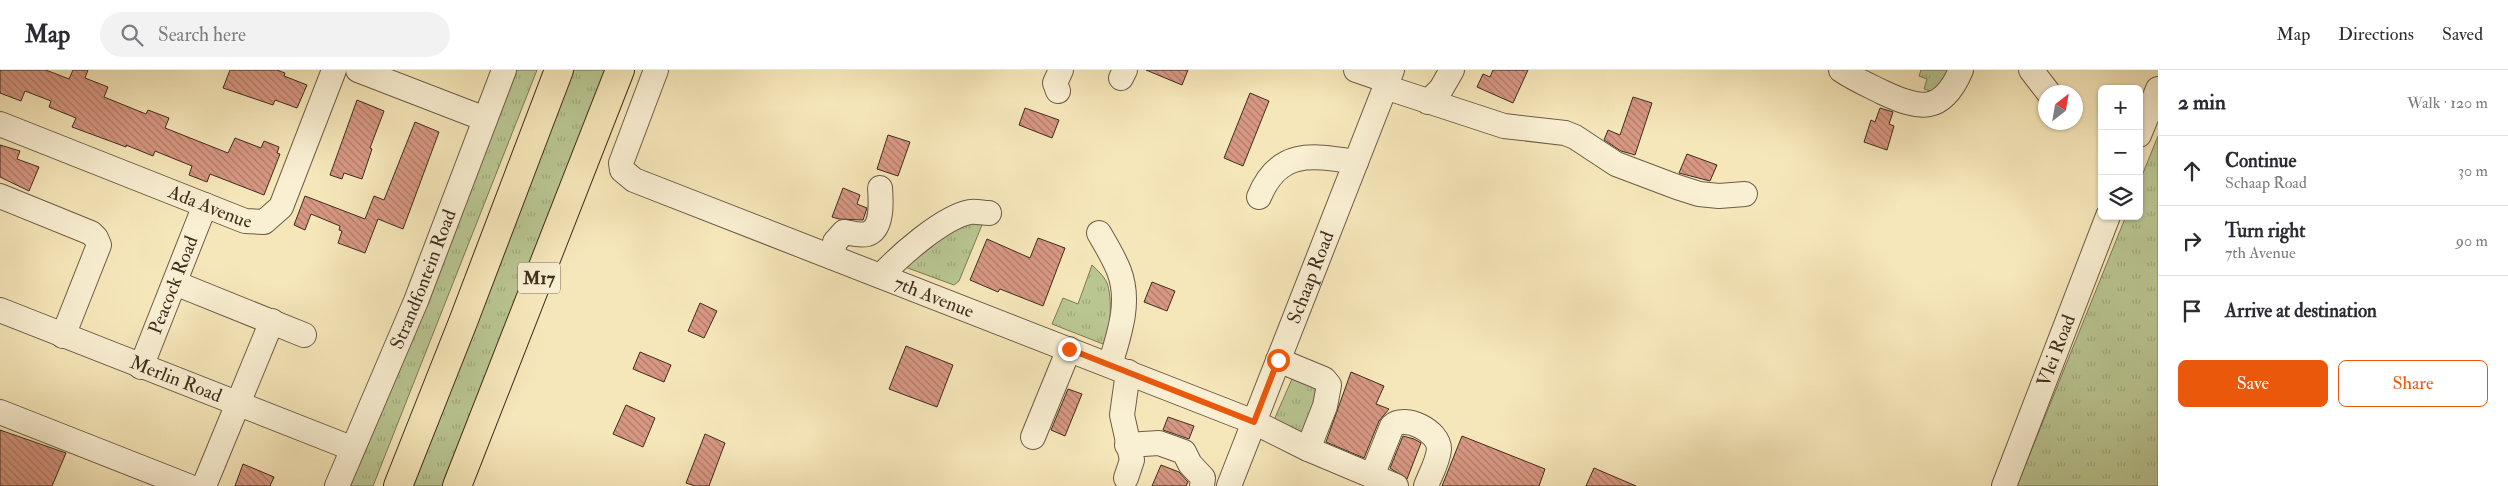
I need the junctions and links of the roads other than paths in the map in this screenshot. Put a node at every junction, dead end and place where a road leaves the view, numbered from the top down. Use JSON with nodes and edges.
{"nodes":[{"id":1,"x":334,"y":70,"type":"edge"},
{"id":2,"x":358,"y":70,"type":"edge"},
{"id":3,"x":504,"y":70,"type":"edge"},
{"id":4,"x":559,"y":70,"type":"edge"},
{"id":5,"x":620,"y":70,"type":"edge"},
{"id":6,"x":656,"y":70,"type":"edge"},
{"id":7,"x":1356,"y":70,"type":"edge"},
{"id":8,"x":1452,"y":70,"type":"edge"},
{"id":9,"x":1841,"y":70,"type":"edge"},
{"id":10,"x":1961,"y":70,"type":"edge"},
{"id":11,"x":2031,"y":70,"type":"edge"},
{"id":12,"x":1388,"y":79,"type":"edge"},
{"id":13,"x":2043,"y":85,"type":"edge"},
{"id":14,"x":2158,"y":89,"type":"edge"},
{"id":15,"x":1428,"y":102,"type":"junction"},
{"id":16,"x":485,"y":119,"type":"junction"},
{"id":17,"x":0,"y":124,"type":"edge"},
{"id":18,"x":2141,"y":130,"type":"edge"},
{"id":19,"x":1356,"y":162,"type":"junction"},
{"id":20,"x":880,"y":188,"type":"dead end"},
{"id":21,"x":1745,"y":194,"type":"dead end"},
{"id":22,"x":0,"y":196,"type":"edge"},
{"id":23,"x":1259,"y":197,"type":"dead end"},
{"id":24,"x":205,"y":205,"type":"junction"},
{"id":25,"x":989,"y":213,"type":"dead end"},
{"id":26,"x":2106,"y":220,"type":"edge"},
{"id":27,"x":1099,"y":233,"type":"dead end"},
{"id":28,"x":832,"y":257,"type":"junction"},
{"id":29,"x":881,"y":276,"type":"junction"},
{"id":30,"x":175,"y":283,"type":"junction"},
{"id":31,"x":0,"y":310,"type":"edge"},
{"id":32,"x":272,"y":321,"type":"junction"},
{"id":33,"x":304,"y":335,"type":"dead end"},
{"id":34,"x":63,"y":336,"type":"junction"},
{"id":35,"x":1069,"y":349,"type":"junction"},
{"id":36,"x":1278,"y":360,"type":"junction"},
{"id":37,"x":141,"y":367,"type":"junction"},
{"id":38,"x":1119,"y":369,"type":"junction"},
{"id":39,"x":237,"y":404,"type":"junction"},
{"id":40,"x":0,"y":412,"type":"edge"},
{"id":41,"x":1254,"y":422,"type":"junction"},
{"id":42,"x":1033,"y":437,"type":"dead end"},
{"id":43,"x":1127,"y":445,"type":"junction"},
{"id":44,"x":351,"y":448,"type":"junction"},
{"id":45,"x":1308,"y":449,"type":"junction"},
{"id":46,"x":1372,"y":476,"type":"junction"},
{"id":47,"x":1126,"y":478,"type":"dead end"},
{"id":48,"x":188,"y":486,"type":"edge"},
{"id":49,"x":204,"y":486,"type":"edge"},
{"id":50,"x":337,"y":486,"type":"edge"},
{"id":51,"x":398,"y":486,"type":"edge"},
{"id":52,"x":457,"y":486,"type":"edge"},
{"id":53,"x":1202,"y":486,"type":"edge"},
{"id":54,"x":1229,"y":486,"type":"edge"},
{"id":55,"x":1396,"y":486,"type":"edge"},
{"id":56,"x":1426,"y":486,"type":"edge"},
{"id":57,"x":2004,"y":486,"type":"edge"}],
"edges":[{"from":1,"to":24,"type":"street","name":"Ada Avenue"},
{"from":2,"to":16,"type":"street"},
{"from":3,"to":16,"type":"street","name":"Strandfontein Road"},
{"from":4,"to":51,"type":"main road"},
{"from":5,"to":52,"type":"main road","number":"M17"},
{"from":6,"to":28,"type":"street","name":"7th Avenue"},
{"from":7,"to":12,"type":"street"},
{"from":8,"to":15,"type":"street"},
{"from":9,"to":10,"type":"street"},
{"from":11,"to":13,"type":"street"},
{"from":12,"to":15,"type":"street"},
{"from":12,"to":19,"type":"street","name":"Schaap Road"},
{"from":14,"to":18,"type":"street"},
{"from":15,"to":21,"type":"street"},
{"from":16,"to":44,"type":"street","name":"Strandfontein Road"},
{"from":17,"to":24,"type":"street","name":"Ada Avenue"},
{"from":19,"to":23,"type":"street"},
{"from":19,"to":36,"type":"street","name":"Schaap Road"},
{"from":20,"to":28,"type":"street"},
{"from":22,"to":34,"type":"street"},
{"from":24,"to":30,"type":"street","name":"Peacock Road"},
{"from":25,"to":29,"type":"street"},
{"from":26,"to":57,"type":"street","name":"Vlei Road"},
{"from":27,"to":38,"type":"street"},
{"from":28,"to":29,"type":"street","name":"7th Avenue"},
{"from":29,"to":35,"type":"street","name":"7th Avenue"},
{"from":30,"to":32,"type":"street"},
{"from":30,"to":37,"type":"street","name":"Peacock Road"},
{"from":31,"to":34,"type":"street","name":"Merlin Road"},
{"from":32,"to":33,"type":"street"},
{"from":32,"to":39,"type":"street"},
{"from":34,"to":37,"type":"street","name":"Merlin Road"},
{"from":35,"to":38,"type":"street","name":"7th Avenue"},
{"from":35,"to":42,"type":"street"},
{"from":36,"to":41,"type":"street","name":"Schaap Road"},
{"from":36,"to":45,"type":"street"},
{"from":37,"to":39,"type":"street","name":"Merlin Road"},
{"from":38,"to":41,"type":"street","name":"7th Avenue"},
{"from":38,"to":43,"type":"street"},
{"from":39,"to":44,"type":"street","name":"Merlin Road"},
{"from":39,"to":49,"type":"street"},
{"from":40,"to":48,"type":"street"},
{"from":41,"to":45,"type":"street","name":"7th Avenue"},
{"from":41,"to":54,"type":"street","name":"Schaap Road"},
{"from":43,"to":47,"type":"street"},
{"from":43,"to":53,"type":"street"},
{"from":44,"to":50,"type":"street","name":"Strandfontein Road"},
{"from":45,"to":46,"type":"street","name":"7th Avenue"},
{"from":46,"to":55,"type":"street","name":"7th Avenue"},
{"from":46,"to":56,"type":"street"}]}
